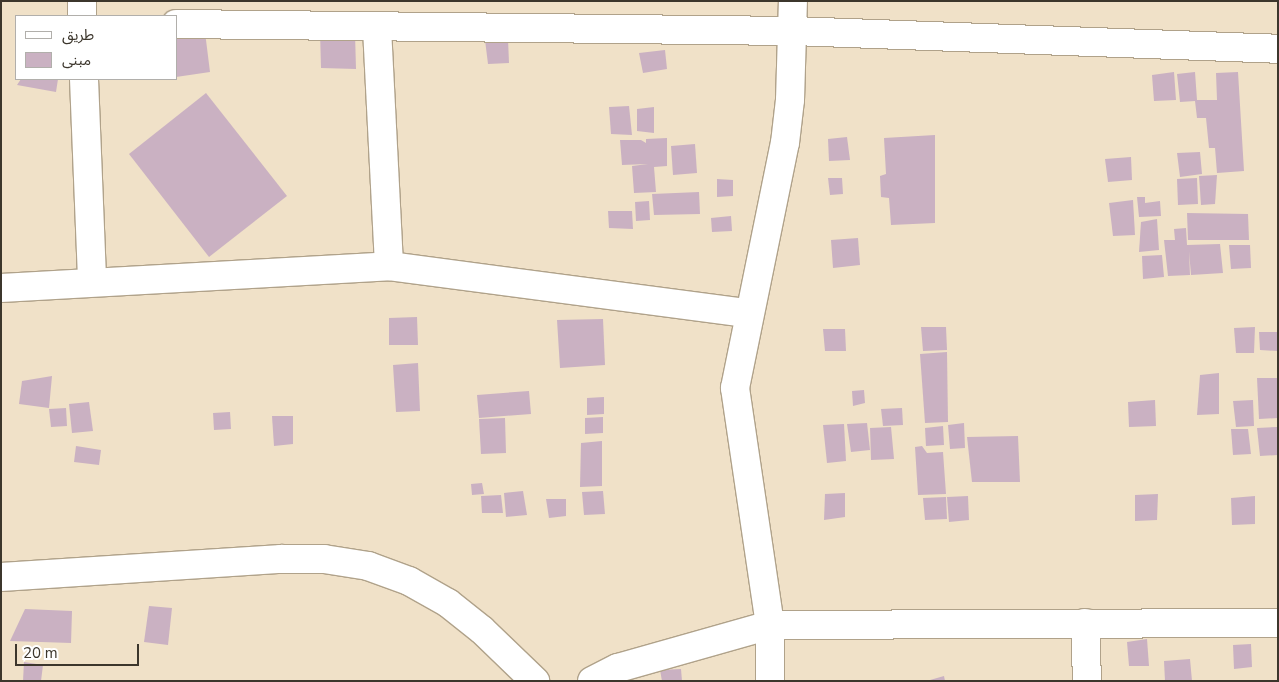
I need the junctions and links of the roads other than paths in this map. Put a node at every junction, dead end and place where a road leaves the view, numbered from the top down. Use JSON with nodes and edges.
{"nodes":[{"id":1,"x":82,"y":1,"type":"edge"},
{"id":2,"x":793,"y":1,"type":"edge"},
{"id":3,"x":82,"y":15,"type":"edge"},
{"id":4,"x":178,"y":24,"type":"edge"},
{"id":5,"x":377,"y":28,"type":"junction"},
{"id":6,"x":793,"y":31,"type":"junction"},
{"id":7,"x":1278,"y":49,"type":"edge"},
{"id":8,"x":84,"y":80,"type":"edge"},
{"id":9,"x":388,"y":266,"type":"junction"},
{"id":10,"x":92,"y":282,"type":"junction"},
{"id":11,"x":1,"y":288,"type":"edge"},
{"id":12,"x":748,"y":313,"type":"junction"},
{"id":13,"x":1,"y":577,"type":"edge"},
{"id":14,"x":1084,"y":623,"type":"junction"},
{"id":15,"x":1278,"y":623,"type":"edge"},
{"id":16,"x":770,"y":625,"type":"junction"},
{"id":17,"x":535,"y":681,"type":"edge"},
{"id":18,"x":592,"y":681,"type":"edge"},
{"id":19,"x":770,"y":681,"type":"edge"},
{"id":20,"x":1087,"y":681,"type":"edge"}],
"edges":[{"from":1,"to":3,"type":"street"},
{"from":2,"to":6,"type":"street"},
{"from":4,"to":5,"type":"street"},
{"from":5,"to":6,"type":"street"},
{"from":5,"to":9,"type":"street"},
{"from":6,"to":7,"type":"street"},
{"from":6,"to":12,"type":"street"},
{"from":8,"to":10,"type":"street"},
{"from":9,"to":10,"type":"street"},
{"from":9,"to":12,"type":"street"},
{"from":10,"to":11,"type":"street"},
{"from":12,"to":16,"type":"street"},
{"from":13,"to":17,"type":"street"},
{"from":14,"to":15,"type":"street"},
{"from":14,"to":16,"type":"street"},
{"from":14,"to":20,"type":"street"},
{"from":16,"to":18,"type":"street"},
{"from":16,"to":19,"type":"street"}]}
